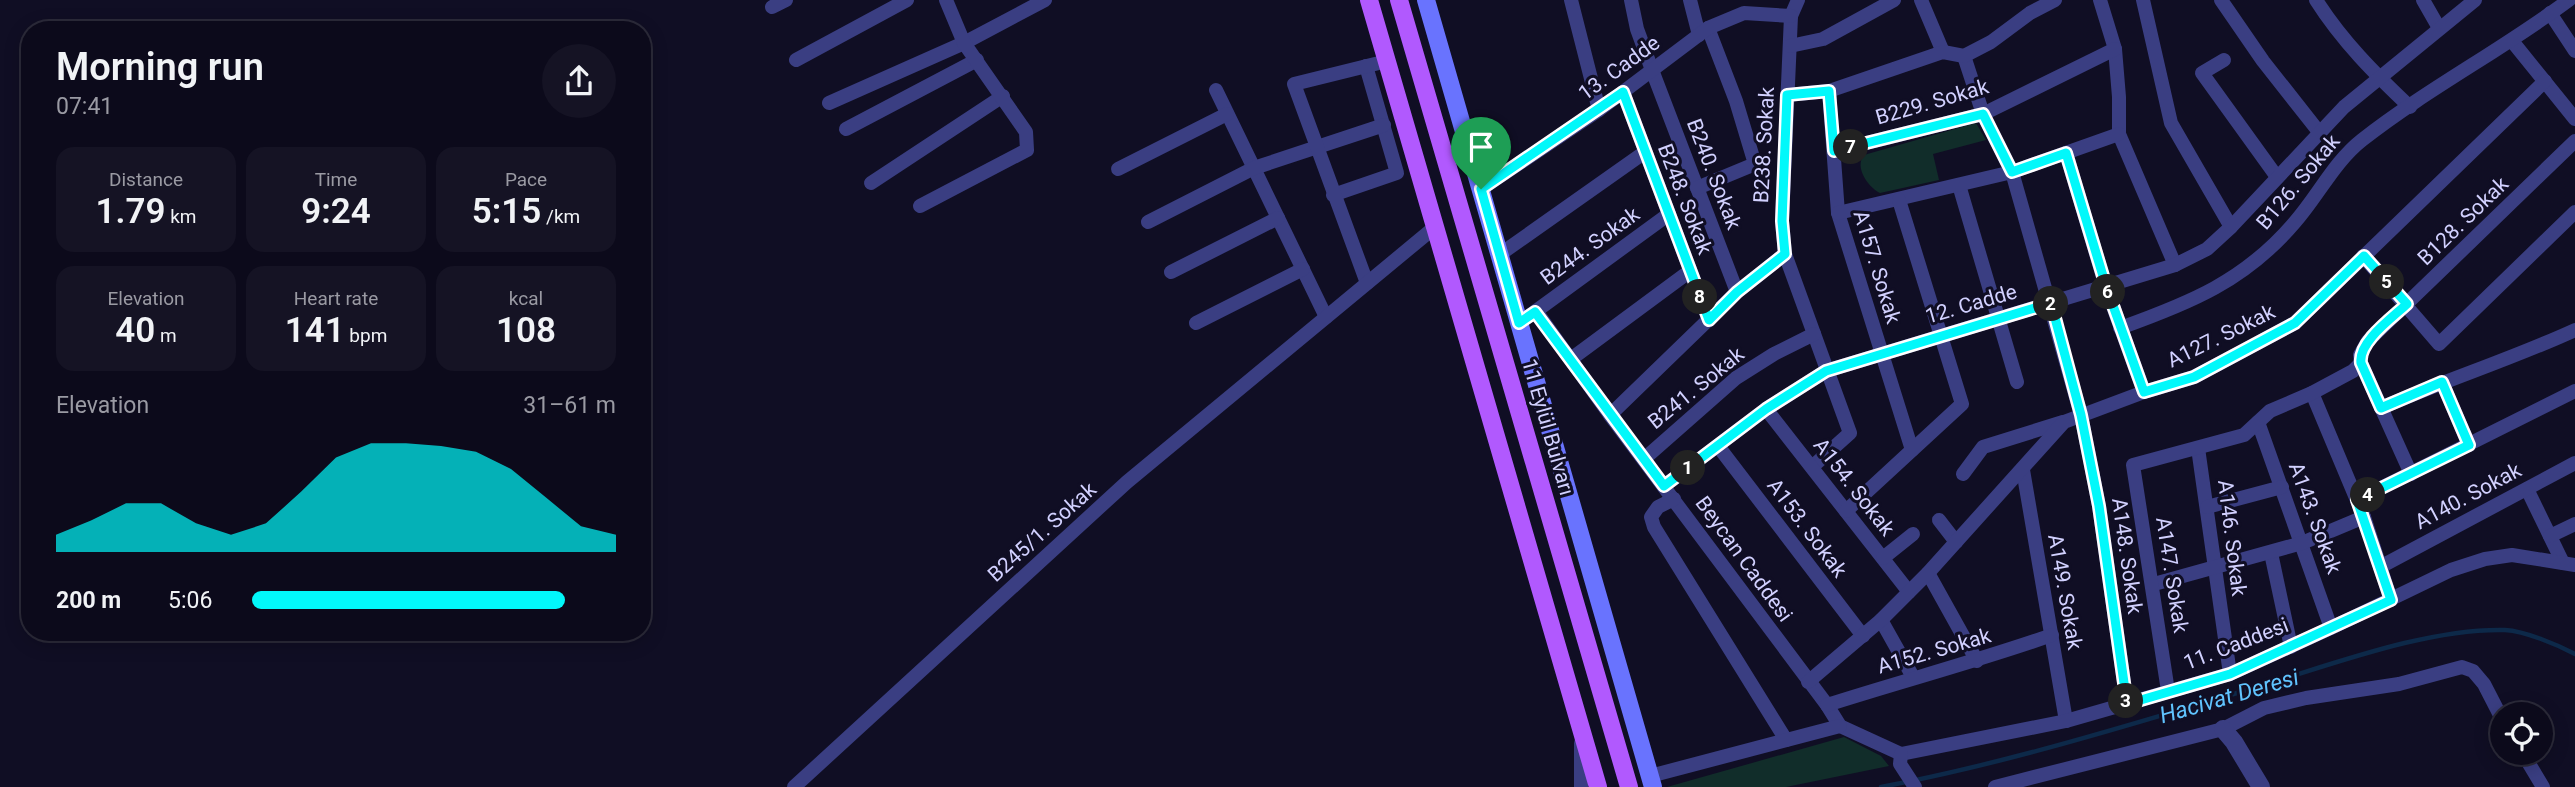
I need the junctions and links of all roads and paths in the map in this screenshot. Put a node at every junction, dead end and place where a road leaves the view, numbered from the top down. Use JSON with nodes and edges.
{"nodes":[{"id":1,"x":786,"y":0,"type":"edge"},
{"id":2,"x":907,"y":0,"type":"edge"},
{"id":3,"x":946,"y":0,"type":"edge"},
{"id":4,"x":1045,"y":0,"type":"edge"},
{"id":5,"x":1369,"y":0,"type":"edge"},
{"id":6,"x":1399,"y":0,"type":"edge"},
{"id":7,"x":1426,"y":0,"type":"edge"},
{"id":8,"x":1571,"y":0,"type":"edge"},
{"id":9,"x":1631,"y":0,"type":"edge"},
{"id":10,"x":1690,"y":0,"type":"edge"},
{"id":11,"x":1798,"y":0,"type":"edge"},
{"id":12,"x":1894,"y":0,"type":"edge"},
{"id":13,"x":1921,"y":0,"type":"edge"},
{"id":14,"x":2055,"y":0,"type":"edge"},
{"id":15,"x":2100,"y":0,"type":"edge"},
{"id":16,"x":2143,"y":0,"type":"edge"},
{"id":17,"x":2221,"y":0,"type":"edge"},
{"id":18,"x":2316,"y":0,"type":"edge"},
{"id":19,"x":2423,"y":0,"type":"edge"},
{"id":20,"x":2475,"y":0,"type":"edge"},
{"id":21,"x":2568,"y":0,"type":"edge"},
{"id":22,"x":1744,"y":6,"type":"edge"},
{"id":23,"x":772,"y":7,"type":"dead end"},
{"id":24,"x":2550,"y":13,"type":"junction"},
{"id":25,"x":1791,"y":16,"type":"junction"},
{"id":26,"x":2439,"y":28,"type":"junction"},
{"id":27,"x":1704,"y":31,"type":"junction"},
{"id":28,"x":2512,"y":41,"type":"junction"},
{"id":29,"x":964,"y":43,"type":"junction"},
{"id":30,"x":1790,"y":46,"type":"junction"},
{"id":31,"x":2115,"y":49,"type":"junction"},
{"id":32,"x":2575,"y":51,"type":"edge"},
{"id":33,"x":1943,"y":52,"type":"junction"},
{"id":34,"x":1964,"y":56,"type":"junction"},
{"id":35,"x":796,"y":60,"type":"dead end"},
{"id":36,"x":977,"y":60,"type":"junction"},
{"id":37,"x":2224,"y":60,"type":"dead end"},
{"id":38,"x":1387,"y":61,"type":"junction"},
{"id":39,"x":1366,"y":66,"type":"junction"},
{"id":40,"x":1652,"y":71,"type":"junction"},
{"id":41,"x":2380,"y":79,"type":"junction"},
{"id":42,"x":2545,"y":81,"type":"junction"},
{"id":43,"x":1216,"y":90,"type":"dead end"},
{"id":44,"x":1829,"y":91,"type":"junction"},
{"id":45,"x":1623,"y":92,"type":"junction"},
{"id":46,"x":1787,"y":95,"type":"junction"},
{"id":47,"x":1003,"y":96,"type":"junction"},
{"id":48,"x":829,"y":103,"type":"dead end"},
{"id":49,"x":2410,"y":107,"type":"junction"},
{"id":50,"x":1599,"y":110,"type":"junction"},
{"id":51,"x":1227,"y":114,"type":"junction"},
{"id":52,"x":1983,"y":114,"type":"junction"},
{"id":53,"x":2575,"y":119,"type":"edge"},
{"id":54,"x":1384,"y":125,"type":"junction"},
{"id":55,"x":846,"y":129,"type":"dead end"},
{"id":56,"x":2319,"y":132,"type":"junction"},
{"id":57,"x":2119,"y":134,"type":"junction"},
{"id":58,"x":2575,"y":141,"type":"edge"},
{"id":59,"x":1316,"y":146,"type":"junction"},
{"id":60,"x":1834,"y":151,"type":"junction"},
{"id":61,"x":1645,"y":152,"type":"junction"},
{"id":62,"x":2066,"y":153,"type":"junction"},
{"id":63,"x":1254,"y":168,"type":"junction"},
{"id":64,"x":1118,"y":169,"type":"dead end"},
{"id":65,"x":2012,"y":172,"type":"junction"},
{"id":66,"x":2277,"y":177,"type":"junction"},
{"id":67,"x":871,"y":183,"type":"dead end"},
{"id":68,"x":1959,"y":185,"type":"junction"},
{"id":69,"x":1697,"y":188,"type":"junction"},
{"id":70,"x":1481,"y":189,"type":"junction"},
{"id":71,"x":1333,"y":195,"type":"junction"},
{"id":72,"x":1899,"y":200,"type":"junction"},
{"id":73,"x":920,"y":206,"type":"dead end"},
{"id":74,"x":2575,"y":212,"type":"edge"},
{"id":75,"x":1838,"y":213,"type":"junction"},
{"id":76,"x":1669,"y":214,"type":"junction"},
{"id":77,"x":1278,"y":218,"type":"junction"},
{"id":78,"x":1148,"y":222,"type":"dead end"},
{"id":79,"x":1435,"y":227,"type":"junction"},
{"id":80,"x":2231,"y":228,"type":"junction"},
{"id":81,"x":1785,"y":254,"type":"junction"},
{"id":82,"x":1499,"y":255,"type":"junction"},
{"id":83,"x":2364,"y":256,"type":"junction"},
{"id":84,"x":2175,"y":265,"type":"junction"},
{"id":85,"x":1303,"y":269,"type":"junction"},
{"id":86,"x":1690,"y":271,"type":"junction"},
{"id":87,"x":1171,"y":272,"type":"dead end"},
{"id":88,"x":1367,"y":284,"type":"junction"},
{"id":89,"x":2106,"y":286,"type":"junction"},
{"id":90,"x":1737,"y":292,"type":"junction"},
{"id":91,"x":2051,"y":303,"type":"junction"},
{"id":92,"x":2407,"y":304,"type":"junction"},
{"id":93,"x":1535,"y":312,"type":"junction"},
{"id":94,"x":1326,"y":317,"type":"junction"},
{"id":95,"x":1998,"y":318,"type":"junction"},
{"id":96,"x":1709,"y":320,"type":"junction"},
{"id":97,"x":1196,"y":323,"type":"dead end"},
{"id":98,"x":1519,"y":323,"type":"junction"},
{"id":99,"x":2120,"y":328,"type":"junction"},
{"id":100,"x":2575,"y":330,"type":"edge"},
{"id":101,"x":1814,"y":334,"type":"junction"},
{"id":102,"x":1941,"y":335,"type":"junction"},
{"id":103,"x":1882,"y":354,"type":"junction"},
{"id":104,"x":1571,"y":359,"type":"junction"},
{"id":105,"x":2361,"y":363,"type":"junction"},
{"id":106,"x":1826,"y":371,"type":"junction"},
{"id":107,"x":2017,"y":382,"type":"dead end"},
{"id":108,"x":2442,"y":382,"type":"junction"},
{"id":109,"x":2575,"y":391,"type":"edge"},
{"id":110,"x":2144,"y":392,"type":"junction"},
{"id":111,"x":2312,"y":393,"type":"junction"},
{"id":112,"x":2381,"y":408,"type":"junction"},
{"id":113,"x":1766,"y":409,"type":"junction"},
{"id":114,"x":1610,"y":415,"type":"junction"},
{"id":115,"x":2081,"y":415,"type":"junction"},
{"id":116,"x":2064,"y":422,"type":"junction"},
{"id":117,"x":2258,"y":422,"type":"junction"},
{"id":118,"x":2469,"y":445,"type":"junction"},
{"id":119,"x":1718,"y":446,"type":"junction"},
{"id":120,"x":2198,"y":448,"type":"junction"},
{"id":121,"x":1912,"y":450,"type":"junction"},
{"id":122,"x":1644,"y":459,"type":"junction"},
{"id":123,"x":2575,"y":463,"type":"edge"},
{"id":124,"x":2133,"y":465,"type":"joint"},
{"id":125,"x":1812,"y":467,"type":"junction"},
{"id":126,"x":2023,"y":470,"type":"junction"},
{"id":127,"x":1963,"y":474,"type":"dead end"},
{"id":128,"x":2411,"y":474,"type":"junction"},
{"id":129,"x":1664,"y":486,"type":"junction"},
{"id":130,"x":2282,"y":487,"type":"junction"},
{"id":131,"x":2527,"y":489,"type":"junction"},
{"id":132,"x":1674,"y":499,"type":"junction"},
{"id":133,"x":2357,"y":500,"type":"junction"},
{"id":134,"x":2207,"y":507,"type":"junction"},
{"id":135,"x":1846,"y":511,"type":"junction"},
{"id":136,"x":2364,"y":517,"type":"junction"},
{"id":137,"x":1939,"y":520,"type":"dead end"},
{"id":138,"x":2575,"y":524,"type":"edge"},
{"id":139,"x":1913,"y":534,"type":"dead end"},
{"id":140,"x":2550,"y":536,"type":"junction"},
{"id":141,"x":1956,"y":542,"type":"junction"},
{"id":142,"x":2302,"y":543,"type":"junction"},
{"id":143,"x":2271,"y":553,"type":"junction"},
{"id":144,"x":1883,"y":558,"type":"junction"},
{"id":145,"x":2569,"y":564,"type":"edge"},
{"id":146,"x":2380,"y":567,"type":"junction"},
{"id":147,"x":2214,"y":569,"type":"junction"},
{"id":148,"x":1928,"y":573,"type":"junction"},
{"id":149,"x":2154,"y":584,"type":"junction"},
{"id":150,"x":1909,"y":592,"type":"junction"},
{"id":151,"x":2391,"y":600,"type":"junction"},
{"id":152,"x":1881,"y":620,"type":"junction"},
{"id":153,"x":2331,"y":628,"type":"junction"},
{"id":154,"x":2052,"y":635,"type":"junction"},
{"id":155,"x":1863,"y":636,"type":"junction"},
{"id":156,"x":2291,"y":647,"type":"junction"},
{"id":157,"x":1977,"y":661,"type":"junction"},
{"id":158,"x":2230,"y":674,"type":"junction"},
{"id":159,"x":1913,"y":677,"type":"junction"},
{"id":160,"x":1808,"y":682,"type":"junction"},
{"id":161,"x":2168,"y":691,"type":"junction"},
{"id":162,"x":2493,"y":702,"type":"edge"},
{"id":163,"x":2127,"y":704,"type":"junction"},
{"id":164,"x":1827,"y":705,"type":"junction"},
{"id":165,"x":2066,"y":721,"type":"junction"},
{"id":166,"x":1840,"y":726,"type":"junction"},
{"id":167,"x":2223,"y":729,"type":"junction"},
{"id":168,"x":1581,"y":733,"type":"junction"},
{"id":169,"x":1786,"y":740,"type":"junction"},
{"id":170,"x":1900,"y":759,"type":"junction"},
{"id":171,"x":2530,"y":765,"type":"edge"},
{"id":172,"x":1651,"y":782,"type":"edge"},
{"id":173,"x":794,"y":787,"type":"edge"},
{"id":174,"x":1581,"y":787,"type":"edge"},
{"id":175,"x":1598,"y":787,"type":"edge"},
{"id":176,"x":1629,"y":787,"type":"edge"},
{"id":177,"x":1915,"y":787,"type":"edge"},
{"id":178,"x":1995,"y":787,"type":"edge"},
{"id":179,"x":2261,"y":787,"type":"edge"},
{"id":180,"x":2543,"y":787,"type":"edge"}],
"edges":[{"from":1,"to":23,"type":"street"},
{"from":2,"to":35,"type":"street"},
{"from":3,"to":29,"type":"street"},
{"from":4,"to":29,"type":"street"},
{"from":5,"to":38,"type":"main road"},
{"from":6,"to":176,"type":"main road","name":"11 Eylül Bulvarı"},
{"from":7,"to":70,"type":"main road"},
{"from":8,"to":50,"type":"street"},
{"from":9,"to":40,"type":"street","name":"B240. Sokak"},
{"from":10,"to":27,"type":"street"},
{"from":11,"to":25,"type":"street","name":"B238. Sokak"},
{"from":12,"to":30,"type":"street"},
{"from":13,"to":33,"type":"street"},
{"from":14,"to":34,"type":"street"},
{"from":15,"to":31,"type":"street"},
{"from":16,"to":80,"type":"street"},
{"from":17,"to":56,"type":"street"},
{"from":18,"to":41,"type":"street"},
{"from":19,"to":26,"type":"street"},
{"from":20,"to":26,"type":"street","name":"12. Cadde"},
{"from":21,"to":24,"type":"street","name":"B126. Sokak"},
{"from":22,"to":25,"type":"street","name":"13. Cadde"},
{"from":22,"to":27,"type":"street","name":"13. Cadde"},
{"from":24,"to":28,"type":"street","name":"B126. Sokak"},
{"from":24,"to":32,"type":"street"},
{"from":25,"to":30,"type":"street","name":"B238. Sokak"},
{"from":26,"to":41,"type":"street","name":"12. Cadde"},
{"from":27,"to":40,"type":"street","name":"13. Cadde"},
{"from":27,"to":69,"type":"street"},
{"from":28,"to":42,"type":"street"},
{"from":28,"to":49,"type":"street","name":"B126. Sokak"},
{"from":29,"to":36,"type":"street"},
{"from":29,"to":48,"type":"street"},
{"from":30,"to":46,"type":"street","name":"B238. Sokak"},
{"from":31,"to":52,"type":"street","name":"B229. Sokak"},
{"from":31,"to":57,"type":"street"},
{"from":33,"to":34,"type":"street"},
{"from":33,"to":44,"type":"street"},
{"from":34,"to":52,"type":"street","name":"A148. Sokak"},
{"from":36,"to":47,"type":"street"},
{"from":36,"to":55,"type":"street"},
{"from":37,"to":66,"type":"street"},
{"from":38,"to":39,"type":"street"},
{"from":38,"to":79,"type":"main road"},
{"from":39,"to":54,"type":"street"},
{"from":39,"to":59,"type":"street"},
{"from":40,"to":45,"type":"street","name":"13. Cadde"},
{"from":40,"to":69,"type":"street","name":"B240. Sokak"},
{"from":41,"to":49,"type":"street"},
{"from":41,"to":56,"type":"street","name":"12. Cadde"},
{"from":42,"to":53,"type":"street"},
{"from":42,"to":83,"type":"street","name":"A127. Sokak"},
{"from":43,"to":51,"type":"street"},
{"from":44,"to":46,"type":"street"},
{"from":44,"to":60,"type":"street","name":"A157. Sokak"},
{"from":45,"to":50,"type":"street","name":"13. Cadde"},
{"from":45,"to":61,"type":"street","name":"B248. Sokak"},
{"from":46,"to":81,"type":"street","name":"B238. Sokak"},
{"from":47,"to":67,"type":"street"},
{"from":47,"to":73,"type":"street"},
{"from":49,"to":99,"type":"street","name":"B126. Sokak"},
{"from":50,"to":70,"type":"street","name":"13. Cadde"},
{"from":51,"to":63,"type":"street"},
{"from":51,"to":64,"type":"street"},
{"from":52,"to":60,"type":"street","name":"B229. Sokak"},
{"from":52,"to":65,"type":"street","name":"A148. Sokak"},
{"from":54,"to":59,"type":"street"},
{"from":54,"to":71,"type":"street"},
{"from":56,"to":66,"type":"street","name":"12. Cadde"},
{"from":57,"to":62,"type":"street"},
{"from":57,"to":84,"type":"street"},
{"from":58,"to":92,"type":"street","name":"B128. Sokak"},
{"from":59,"to":63,"type":"street"},
{"from":59,"to":71,"type":"street"},
{"from":60,"to":75,"type":"street","name":"A157. Sokak"},
{"from":61,"to":76,"type":"street","name":"B248. Sokak"},
{"from":61,"to":82,"type":"street"},
{"from":62,"to":65,"type":"street"},
{"from":62,"to":89,"type":"street"},
{"from":63,"to":77,"type":"street"},
{"from":63,"to":78,"type":"street"},
{"from":65,"to":68,"type":"street"},
{"from":65,"to":91,"type":"street","name":"A148. Sokak"},
{"from":66,"to":80,"type":"street","name":"12. Cadde"},
{"from":68,"to":72,"type":"street"},
{"from":68,"to":95,"type":"street"},
{"from":69,"to":90,"type":"street","name":"B240. Sokak"},
{"from":70,"to":82,"type":"main road"},
{"from":71,"to":88,"type":"street"},
{"from":72,"to":75,"type":"street"},
{"from":72,"to":102,"type":"street"},
{"from":74,"to":92,"type":"street"},
{"from":75,"to":103,"type":"street","name":"A157. Sokak"},
{"from":76,"to":86,"type":"street","name":"B248. Sokak"},
{"from":76,"to":93,"type":"street","name":"B244. Sokak"},
{"from":77,"to":85,"type":"street"},
{"from":77,"to":87,"type":"street"},
{"from":79,"to":88,"type":"street","name":"B245/1. Sokak"},
{"from":79,"to":168,"type":"main road"},
{"from":80,"to":84,"type":"street","name":"12. Cadde"},
{"from":81,"to":90,"type":"street"},
{"from":81,"to":101,"type":"street","name":"B238. Sokak"},
{"from":82,"to":98,"type":"main road"},
{"from":83,"to":92,"type":"street"},
{"from":83,"to":110,"type":"street","name":"A127. Sokak"},
{"from":84,"to":89,"type":"street","name":"12. Cadde"},
{"from":85,"to":94,"type":"street"},
{"from":85,"to":97,"type":"street"},
{"from":86,"to":96,"type":"street","name":"B248. Sokak"},
{"from":86,"to":104,"type":"street"},
{"from":88,"to":94,"type":"street","name":"B245/1. Sokak"},
{"from":89,"to":91,"type":"street","name":"12. Cadde"},
{"from":89,"to":99,"type":"street"},
{"from":90,"to":96,"type":"street"},
{"from":91,"to":95,"type":"street","name":"12. Cadde"},
{"from":91,"to":115,"type":"street","name":"A148. Sokak"},
{"from":92,"to":105,"type":"street","name":"B128. Sokak"},
{"from":93,"to":98,"type":"street"},
{"from":93,"to":104,"type":"street","name":"Beycan Caddesi"},
{"from":94,"to":173,"type":"street","name":"B245/1. Sokak"},
{"from":95,"to":102,"type":"street","name":"12. Cadde"},
{"from":95,"to":107,"type":"street"},
{"from":96,"to":114,"type":"street"},
{"from":98,"to":172,"type":"main road"},
{"from":99,"to":110,"type":"street"},
{"from":100,"to":108,"type":"street"},
{"from":101,"to":106,"type":"street","name":"B238. Sokak"},
{"from":101,"to":122,"type":"street","name":"B241. Sokak"},
{"from":102,"to":103,"type":"street","name":"12. Cadde"},
{"from":102,"to":121,"type":"street"},
{"from":103,"to":106,"type":"street","name":"12. Cadde"},
{"from":103,"to":121,"type":"street","name":"A157. Sokak"},
{"from":104,"to":114,"type":"street","name":"Beycan Caddesi"},
{"from":105,"to":111,"type":"street","name":"B128. Sokak"},
{"from":105,"to":112,"type":"street"},
{"from":106,"to":113,"type":"street","name":"12. Cadde"},
{"from":106,"to":125,"type":"street","name":"B238. Sokak"},
{"from":108,"to":112,"type":"street"},
{"from":108,"to":118,"type":"street"},
{"from":109,"to":118,"type":"street"},
{"from":110,"to":115,"type":"street","name":"A127. Sokak"},
{"from":111,"to":117,"type":"street","name":"B128. Sokak"},
{"from":111,"to":133,"type":"street"},
{"from":112,"to":128,"type":"street"},
{"from":113,"to":119,"type":"street","name":"12. Cadde"},
{"from":113,"to":125,"type":"street","name":"A154. Sokak"},
{"from":114,"to":122,"type":"street","name":"Beycan Caddesi"},
{"from":115,"to":116,"type":"street","name":"A127. Sokak"},
{"from":115,"to":163,"type":"street","name":"A148. Sokak"},
{"from":116,"to":126,"type":"street","name":"A127. Sokak"},
{"from":116,"to":127,"type":"street"},
{"from":117,"to":120,"type":"street","name":"B128. Sokak"},
{"from":117,"to":130,"type":"street","name":"A143. Sokak"},
{"from":118,"to":128,"type":"street"},
{"from":119,"to":129,"type":"street","name":"12. Cadde"},
{"from":119,"to":155,"type":"street","name":"A153. Sokak"},
{"from":120,"to":124,"type":"street","name":"B128. Sokak"},
{"from":120,"to":134,"type":"street","name":"A146. Sokak"},
{"from":121,"to":135,"type":"street"},
{"from":122,"to":129,"type":"street","name":"Beycan Caddesi"},
{"from":123,"to":131,"type":"street","name":"A140. Sokak"},
{"from":124,"to":149,"type":"street","name":"A147. Sokak"},
{"from":125,"to":135,"type":"street","name":"A154. Sokak"},
{"from":126,"to":141,"type":"street","name":"A127. Sokak"},
{"from":126,"to":154,"type":"street","name":"A149. Sokak"},
{"from":128,"to":133,"type":"street"},
{"from":129,"to":132,"type":"street","name":"Beycan Caddesi"},
{"from":130,"to":134,"type":"street"},
{"from":130,"to":142,"type":"street","name":"A143. Sokak"},
{"from":131,"to":140,"type":"street"},
{"from":131,"to":146,"type":"street","name":"A140. Sokak"},
{"from":132,"to":160,"type":"street","name":"Beycan Caddesi"},
{"from":132,"to":169,"type":"street"},
{"from":133,"to":136,"type":"street"},
{"from":134,"to":147,"type":"street","name":"A146. Sokak"},
{"from":135,"to":144,"type":"street","name":"A154. Sokak"},
{"from":136,"to":142,"type":"street"},
{"from":136,"to":146,"type":"street"},
{"from":137,"to":141,"type":"street"},
{"from":138,"to":140,"type":"street"},
{"from":139,"to":144,"type":"street"},
{"from":140,"to":145,"type":"street"},
{"from":141,"to":148,"type":"street","name":"A127. Sokak"},
{"from":142,"to":143,"type":"street"},
{"from":142,"to":153,"type":"street","name":"A143. Sokak"},
{"from":143,"to":147,"type":"street"},
{"from":143,"to":156,"type":"street"},
{"from":144,"to":150,"type":"street","name":"A154. Sokak"},
{"from":145,"to":151,"type":"street","name":"11. Caddesi"},
{"from":146,"to":151,"type":"street"},
{"from":147,"to":149,"type":"street"},
{"from":147,"to":158,"type":"street","name":"A146. Sokak"},
{"from":148,"to":150,"type":"street","name":"A127. Sokak"},
{"from":148,"to":157,"type":"street"},
{"from":149,"to":161,"type":"street","name":"A147. Sokak"},
{"from":150,"to":152,"type":"street","name":"A127. Sokak"},
{"from":151,"to":153,"type":"street","name":"11. Caddesi"},
{"from":152,"to":155,"type":"street","name":"A127. Sokak"},
{"from":152,"to":159,"type":"street"},
{"from":153,"to":156,"type":"street","name":"11. Caddesi"},
{"from":154,"to":157,"type":"street","name":"A152. Sokak"},
{"from":154,"to":165,"type":"street","name":"A149. Sokak"},
{"from":155,"to":160,"type":"street","name":"A127. Sokak"},
{"from":156,"to":158,"type":"street","name":"11. Caddesi"},
{"from":157,"to":159,"type":"street","name":"A152. Sokak"},
{"from":158,"to":161,"type":"street","name":"11. Caddesi"},
{"from":159,"to":164,"type":"street","name":"A152. Sokak"},
{"from":160,"to":164,"type":"street","name":"Beycan Caddesi"},
{"from":161,"to":163,"type":"street","name":"11. Caddesi"},
{"from":162,"to":167,"type":"street"},
{"from":163,"to":165,"type":"street","name":"11. Caddesi"},
{"from":164,"to":166,"type":"street","name":"Beycan Caddesi"},
{"from":165,"to":170,"type":"street","name":"11. Caddesi"},
{"from":166,"to":169,"type":"street"},
{"from":166,"to":170,"type":"street"},
{"from":167,"to":178,"type":"street"},
{"from":167,"to":179,"type":"street"},
{"from":168,"to":174,"type":"street"},
{"from":168,"to":175,"type":"main road"},
{"from":169,"to":172,"type":"street"},
{"from":170,"to":177,"type":"street"},
{"from":171,"to":180,"type":"street"}]}
